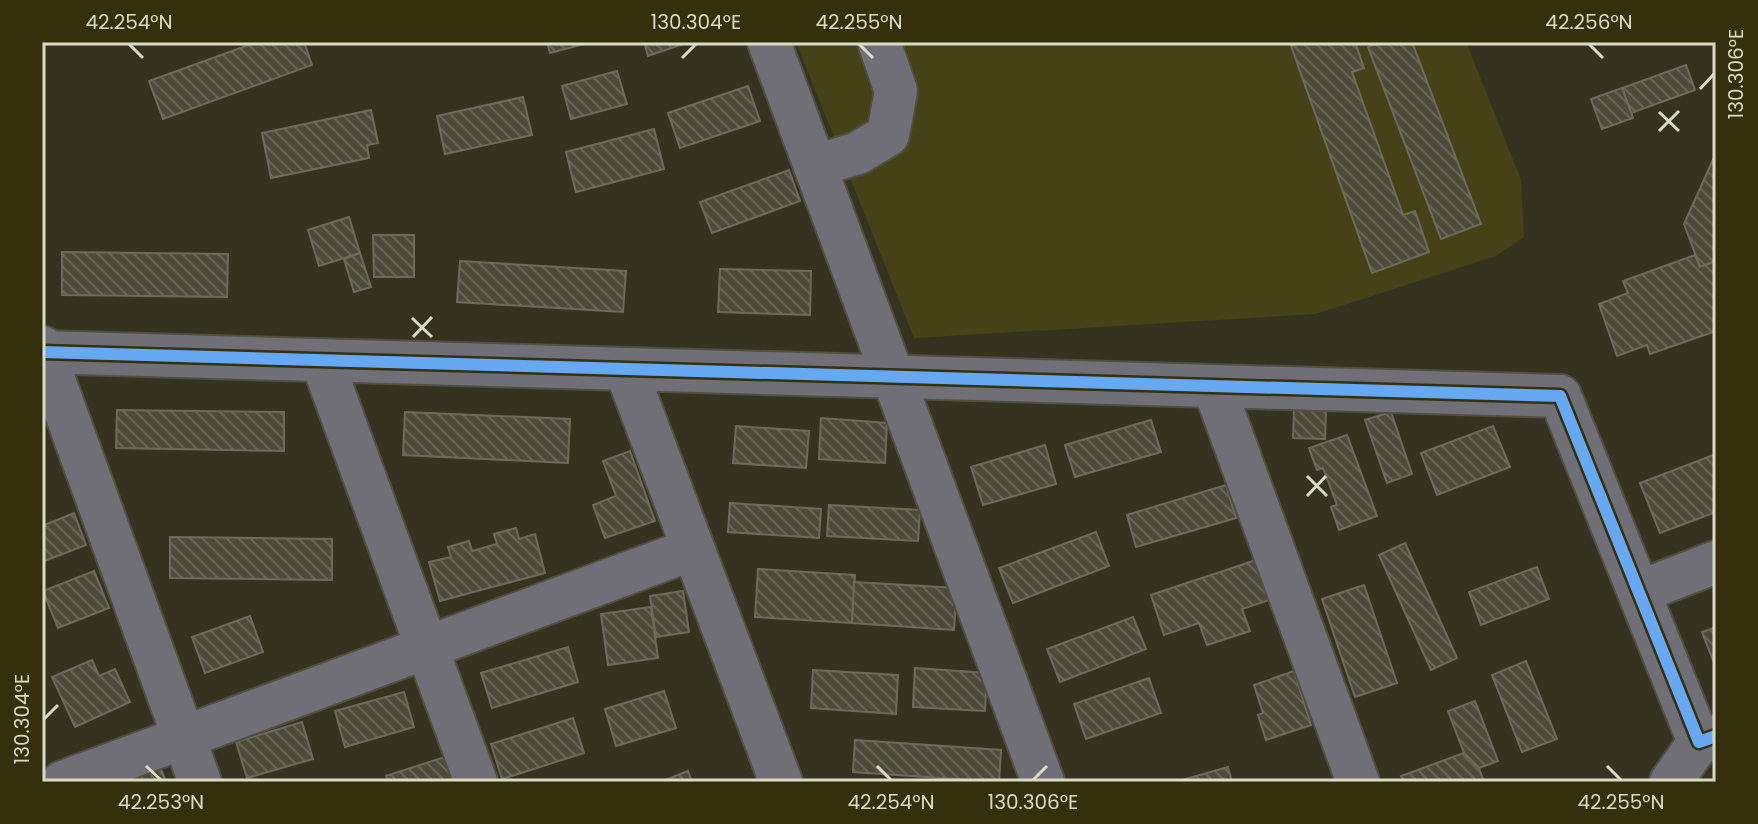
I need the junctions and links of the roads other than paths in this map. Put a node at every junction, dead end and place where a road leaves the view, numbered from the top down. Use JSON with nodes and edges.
{"nodes":[{"id":1,"x":769,"y":42,"type":"edge"},
{"id":2,"x":879,"y":42,"type":"edge"},
{"id":3,"x":815,"y":166,"type":"junction"},
{"id":4,"x":43,"y":350,"type":"edge"},
{"id":5,"x":322,"y":361,"type":"junction"},
{"id":6,"x":626,"y":370,"type":"junction"},
{"id":7,"x":893,"y":378,"type":"junction"},
{"id":8,"x":1214,"y":387,"type":"junction"},
{"id":9,"x":693,"y":549,"type":"junction"},
{"id":10,"x":1716,"y":562,"type":"edge"},
{"id":11,"x":1639,"y":592,"type":"junction"},
{"id":12,"x":427,"y":648,"type":"junction"},
{"id":13,"x":184,"y":737,"type":"junction"},
{"id":14,"x":1708,"y":739,"type":"edge"},
{"id":15,"x":63,"y":782,"type":"edge"},
{"id":16,"x":200,"y":782,"type":"edge"},
{"id":17,"x":476,"y":782,"type":"edge"},
{"id":18,"x":781,"y":782,"type":"edge"},
{"id":19,"x":1043,"y":782,"type":"edge"},
{"id":20,"x":1358,"y":782,"type":"edge"},
{"id":21,"x":1671,"y":782,"type":"edge"}],
"edges":[{"from":1,"to":3,"type":"street"},
{"from":2,"to":3,"type":"street"},
{"from":3,"to":7,"type":"street"},
{"from":4,"to":5,"type":"street"},
{"from":4,"to":13,"type":"street"},
{"from":5,"to":6,"type":"street"},
{"from":5,"to":12,"type":"street"},
{"from":6,"to":7,"type":"street"},
{"from":6,"to":9,"type":"street"},
{"from":7,"to":8,"type":"street"},
{"from":7,"to":19,"type":"street"},
{"from":8,"to":11,"type":"street"},
{"from":8,"to":20,"type":"street"},
{"from":9,"to":12,"type":"street"},
{"from":9,"to":18,"type":"street"},
{"from":10,"to":11,"type":"street"},
{"from":11,"to":14,"type":"street"},
{"from":12,"to":13,"type":"street"},
{"from":12,"to":17,"type":"street"},
{"from":13,"to":15,"type":"street"},
{"from":13,"to":16,"type":"street"},
{"from":14,"to":21,"type":"street"}]}
